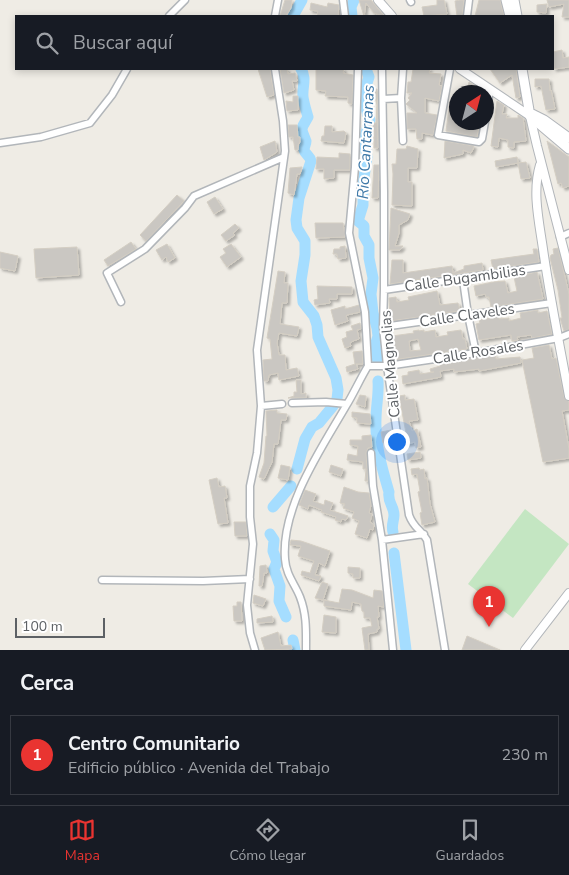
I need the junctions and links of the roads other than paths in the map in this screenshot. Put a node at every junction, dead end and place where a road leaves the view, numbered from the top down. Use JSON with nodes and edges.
{"nodes":[{"id":1,"x":185,"y":0,"type":"edge"},
{"id":2,"x":278,"y":0,"type":"edge"},
{"id":3,"x":343,"y":0,"type":"edge"},
{"id":4,"x":378,"y":0,"type":"edge"},
{"id":5,"x":469,"y":0,"type":"edge"},
{"id":6,"x":506,"y":0,"type":"edge"},
{"id":7,"x":514,"y":0,"type":"edge"},
{"id":8,"x":170,"y":15,"type":"edge"},
{"id":9,"x":275,"y":15,"type":"edge"},
{"id":10,"x":345,"y":15,"type":"edge"},
{"id":11,"x":390,"y":15,"type":"edge"},
{"id":12,"x":467,"y":15,"type":"edge"},
{"id":13,"x":510,"y":15,"type":"edge"},
{"id":14,"x":517,"y":15,"type":"edge"},
{"id":15,"x":126,"y":70,"type":"edge"},
{"id":16,"x":275,"y":70,"type":"edge"},
{"id":17,"x":358,"y":70,"type":"edge"},
{"id":18,"x":382,"y":70,"type":"edge"},
{"id":19,"x":403,"y":70,"type":"edge"},
{"id":20,"x":450,"y":70,"type":"edge"},
{"id":21,"x":461,"y":70,"type":"edge"},
{"id":22,"x":522,"y":70,"type":"edge"},
{"id":23,"x":483,"y":85,"type":"edge"},
{"id":24,"x":494,"y":93,"type":"edge"},
{"id":25,"x":401,"y":98,"type":"junction"},
{"id":26,"x":383,"y":99,"type":"junction"},
{"id":27,"x":529,"y":115,"type":"junction"},
{"id":28,"x":483,"y":130,"type":"edge"},
{"id":29,"x":569,"y":138,"type":"edge"},
{"id":30,"x":403,"y":140,"type":"dead end"},
{"id":31,"x":0,"y":143,"type":"edge"},
{"id":32,"x":569,"y":149,"type":"edge"},
{"id":33,"x":284,"y":157,"type":"junction"},
{"id":34,"x":541,"y":163,"type":"junction"},
{"id":35,"x":569,"y":233,"type":"edge"},
{"id":36,"x":560,"y":237,"type":"junction"},
{"id":37,"x":546,"y":266,"type":"junction"},
{"id":38,"x":569,"y":270,"type":"edge"},
{"id":39,"x":463,"y":280,"type":"junction"},
{"id":40,"x":384,"y":290,"type":"junction"},
{"id":41,"x":121,"y":302,"type":"dead end"},
{"id":42,"x":552,"y":304,"type":"junction"},
{"id":43,"x":468,"y":315,"type":"junction"},
{"id":44,"x":383,"y":327,"type":"junction"},
{"id":45,"x":569,"y":334,"type":"edge"},
{"id":46,"x":558,"y":338,"type":"junction"},
{"id":47,"x":476,"y":353,"type":"junction"},
{"id":48,"x":368,"y":366,"type":"junction"},
{"id":49,"x":386,"y":366,"type":"junction"},
{"id":50,"x":569,"y":396,"type":"edge"},
{"id":51,"x":292,"y":403,"type":"dead end"},
{"id":52,"x":282,"y":404,"type":"dead end"},
{"id":53,"x":347,"y":404,"type":"junction"},
{"id":54,"x":261,"y":406,"type":"junction"},
{"id":55,"x":371,"y":453,"type":"dead end"},
{"id":56,"x":424,"y":534,"type":"junction"},
{"id":57,"x":382,"y":540,"type":"junction"},
{"id":58,"x":250,"y":579,"type":"junction"},
{"id":59,"x":102,"y":580,"type":"dead end"},
{"id":60,"x":569,"y":593,"type":"edge"},
{"id":61,"x":255,"y":650,"type":"edge"},
{"id":62,"x":306,"y":650,"type":"edge"},
{"id":63,"x":393,"y":650,"type":"edge"},
{"id":64,"x":445,"y":650,"type":"edge"},
{"id":65,"x":525,"y":650,"type":"edge"}],
"edges":[{"from":1,"to":8,"type":"street"},
{"from":2,"to":9,"type":"street"},
{"from":3,"to":10,"type":"street"},
{"from":4,"to":11,"type":"street"},
{"from":5,"to":12,"type":"street"},
{"from":6,"to":13,"type":"main road"},
{"from":7,"to":14,"type":"main road"},
{"from":15,"to":31,"type":"street"},
{"from":16,"to":33,"type":"street"},
{"from":17,"to":48,"type":"street"},
{"from":18,"to":26,"type":"street","name":"Calle Magnolias"},
{"from":19,"to":25,"type":"street"},
{"from":20,"to":28,"type":"street"},
{"from":21,"to":23,"type":"street"},
{"from":22,"to":27,"type":"main road"},
{"from":24,"to":27,"type":"street"},
{"from":25,"to":26,"type":"street"},
{"from":25,"to":30,"type":"street"},
{"from":26,"to":40,"type":"street","name":"Calle Magnolias"},
{"from":27,"to":29,"type":"main road"},
{"from":27,"to":32,"type":"main road"},
{"from":27,"to":34,"type":"street"},
{"from":33,"to":41,"type":"street"},
{"from":33,"to":54,"type":"street"},
{"from":34,"to":36,"type":"street"},
{"from":34,"to":37,"type":"street"},
{"from":35,"to":36,"type":"street"},
{"from":36,"to":38,"type":"street"},
{"from":37,"to":39,"type":"street","name":"Calle Bugambilias"},
{"from":37,"to":42,"type":"street"},
{"from":39,"to":40,"type":"street","name":"Calle Bugambilias"},
{"from":39,"to":43,"type":"street"},
{"from":40,"to":44,"type":"street","name":"Calle Magnolias"},
{"from":42,"to":43,"type":"street","name":"Calle Claveles"},
{"from":42,"to":46,"type":"street"},
{"from":43,"to":44,"type":"street","name":"Calle Claveles"},
{"from":43,"to":47,"type":"street"},
{"from":44,"to":49,"type":"street","name":"Calle Magnolias"},
{"from":45,"to":46,"type":"street","name":"Calle Rosales"},
{"from":46,"to":47,"type":"street","name":"Calle Rosales"},
{"from":46,"to":50,"type":"street"},
{"from":47,"to":49,"type":"street","name":"Calle Rosales"},
{"from":48,"to":49,"type":"street","name":"Calle Rosales"},
{"from":48,"to":53,"type":"street"},
{"from":49,"to":56,"type":"street","name":"Calle Magnolias"},
{"from":51,"to":53,"type":"street"},
{"from":52,"to":54,"type":"street"},
{"from":53,"to":62,"type":"street"},
{"from":54,"to":58,"type":"street"},
{"from":55,"to":57,"type":"street"},
{"from":56,"to":57,"type":"street"},
{"from":56,"to":64,"type":"street","name":"Calle Magnolias"},
{"from":57,"to":63,"type":"street"},
{"from":58,"to":59,"type":"street"},
{"from":58,"to":61,"type":"street"},
{"from":60,"to":65,"type":"street"}]}
